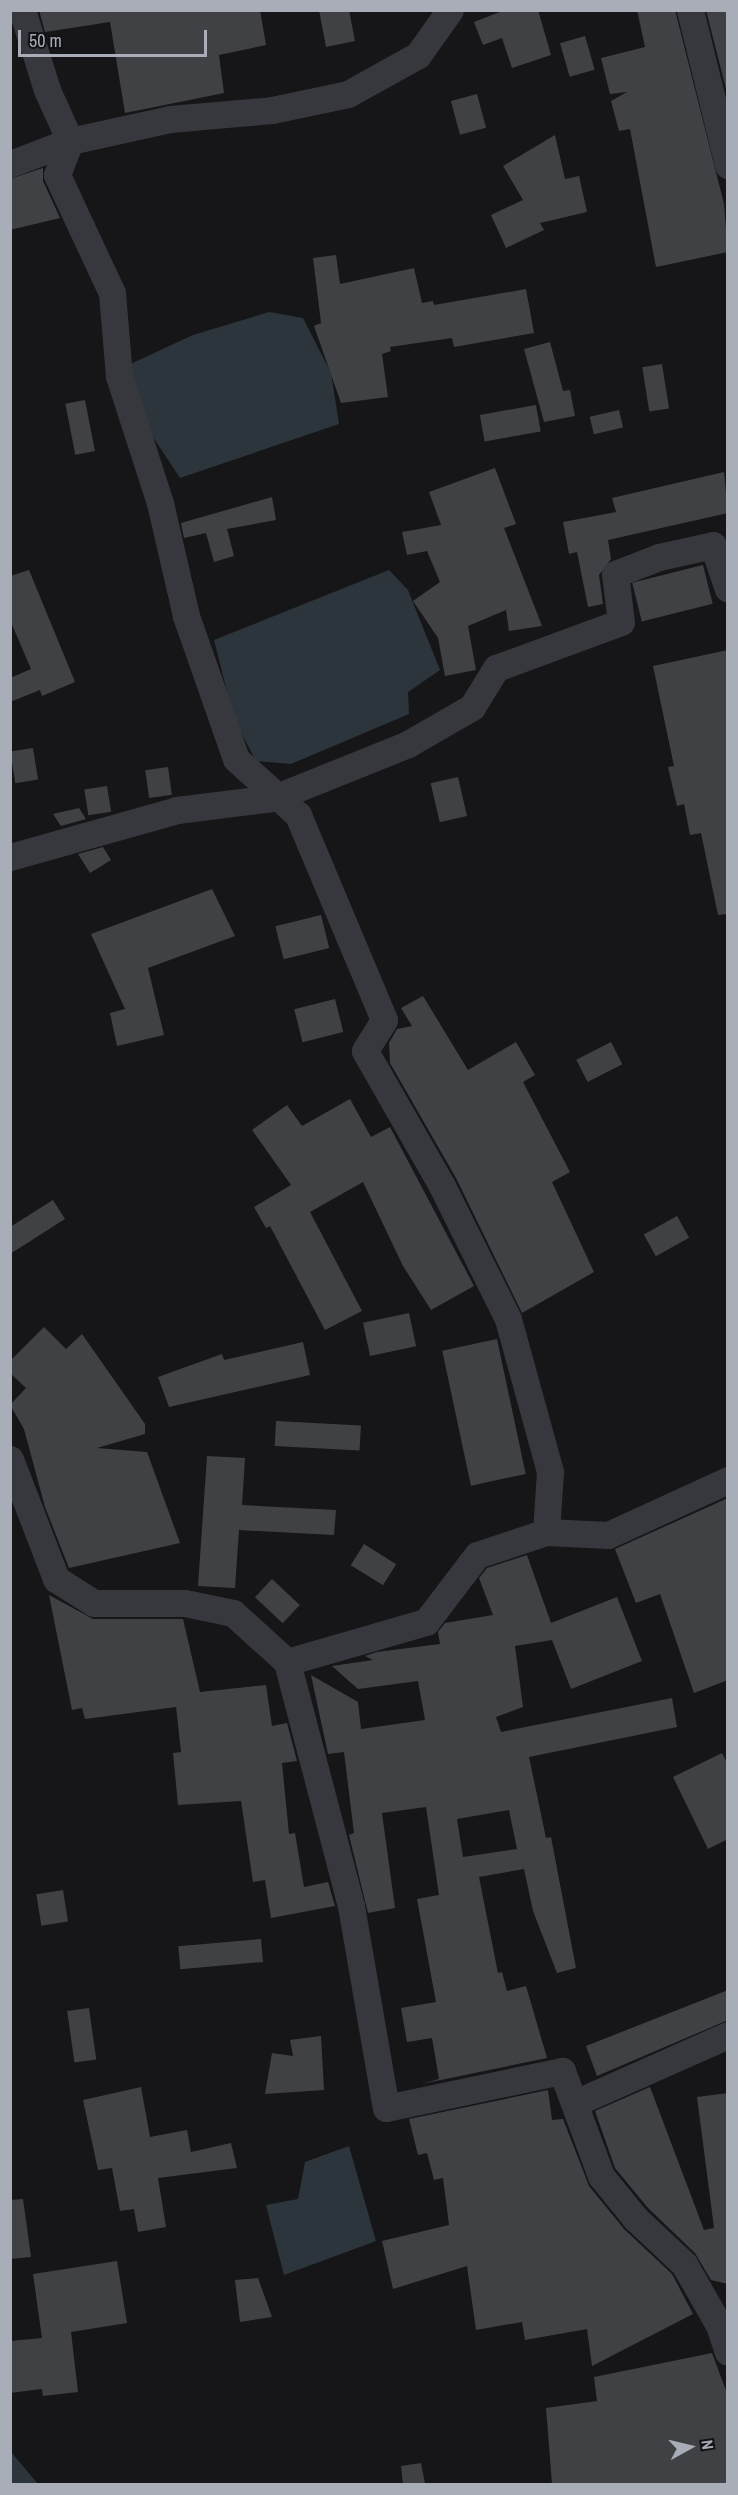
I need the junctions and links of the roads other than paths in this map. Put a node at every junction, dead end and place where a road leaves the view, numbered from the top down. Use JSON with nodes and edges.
{"nodes":[{"id":1,"x":22,"y":10,"type":"edge"},
{"id":2,"x":450,"y":10,"type":"edge"},
{"id":3,"x":690,"y":10,"type":"edge"},
{"id":4,"x":70,"y":141,"type":"junction"},
{"id":5,"x":10,"y":164,"type":"edge"},
{"id":6,"x":728,"y":165,"type":"edge"},
{"id":7,"x":728,"y":589,"type":"edge"},
{"id":8,"x":274,"y":798,"type":"junction"},
{"id":9,"x":10,"y":857,"type":"edge"},
{"id":10,"x":10,"y":1459,"type":"edge"},
{"id":11,"x":728,"y":1480,"type":"edge"},
{"id":12,"x":546,"y":1532,"type":"junction"},
{"id":13,"x":287,"y":1662,"type":"junction"},
{"id":14,"x":728,"y":2035,"type":"edge"},
{"id":15,"x":575,"y":2103,"type":"junction"},
{"id":16,"x":728,"y":2352,"type":"edge"}],
"edges":[{"from":1,"to":4,"type":"street"},
{"from":2,"to":4,"type":"street"},
{"from":3,"to":6,"type":"street"},
{"from":4,"to":5,"type":"street"},
{"from":4,"to":8,"type":"street"},
{"from":7,"to":8,"type":"street"},
{"from":8,"to":9,"type":"street"},
{"from":8,"to":12,"type":"street"},
{"from":10,"to":13,"type":"street"},
{"from":11,"to":12,"type":"street"},
{"from":12,"to":13,"type":"street"},
{"from":13,"to":15,"type":"street"},
{"from":14,"to":15,"type":"street"},
{"from":15,"to":16,"type":"street"}]}
